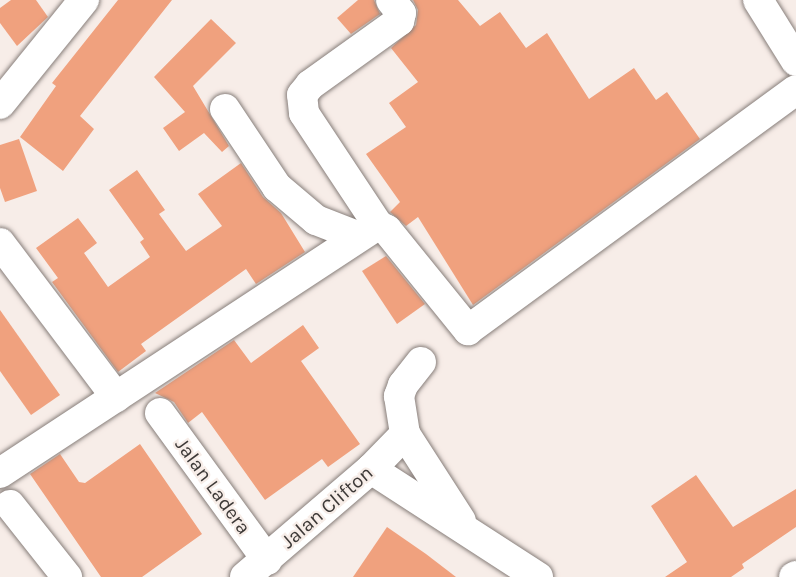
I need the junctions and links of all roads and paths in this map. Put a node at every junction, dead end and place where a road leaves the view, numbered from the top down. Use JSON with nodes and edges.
{"nodes":[{"id":1,"x":84,"y":0,"type":"edge"},
{"id":2,"x":391,"y":0,"type":"edge"},
{"id":3,"x":758,"y":0,"type":"edge"},
{"id":4,"x":796,"y":61,"type":"edge"},
{"id":5,"x":796,"y":90,"type":"edge"},
{"id":6,"x":0,"y":104,"type":"edge"},
{"id":7,"x":225,"y":109,"type":"dead end"},
{"id":8,"x":368,"y":231,"type":"junction"},
{"id":9,"x":0,"y":243,"type":"edge"},
{"id":10,"x":421,"y":362,"type":"dead end"},
{"id":11,"x":116,"y":397,"type":"junction"},
{"id":12,"x":160,"y":413,"type":"dead end"},
{"id":13,"x":405,"y":434,"type":"junction"},
{"id":14,"x":371,"y":469,"type":"junction"},
{"id":15,"x":0,"y":473,"type":"edge"},
{"id":16,"x":10,"y":505,"type":"dead end"},
{"id":17,"x":466,"y":528,"type":"junction"},
{"id":18,"x":256,"y":568,"type":"edge"},
{"id":19,"x":67,"y":577,"type":"edge"},
{"id":20,"x":538,"y":577,"type":"edge"}],
"edges":[{"from":1,"to":6,"type":"street"},
{"from":2,"to":8,"type":"street"},
{"from":3,"to":4,"type":"street"},
{"from":5,"to":8,"type":"street"},
{"from":7,"to":8,"type":"street"},
{"from":8,"to":11,"type":"street"},
{"from":9,"to":11,"type":"street"},
{"from":10,"to":13,"type":"street"},
{"from":11,"to":15,"type":"street"},
{"from":12,"to":18,"type":"street","name":"Jalan Ladera"},
{"from":13,"to":14,"type":"street","name":"Jalan Clifton"},
{"from":13,"to":17,"type":"street"},
{"from":14,"to":17,"type":"street"},
{"from":14,"to":18,"type":"street","name":"Jalan Clifton"},
{"from":16,"to":19,"type":"street"},
{"from":17,"to":20,"type":"street"}]}
